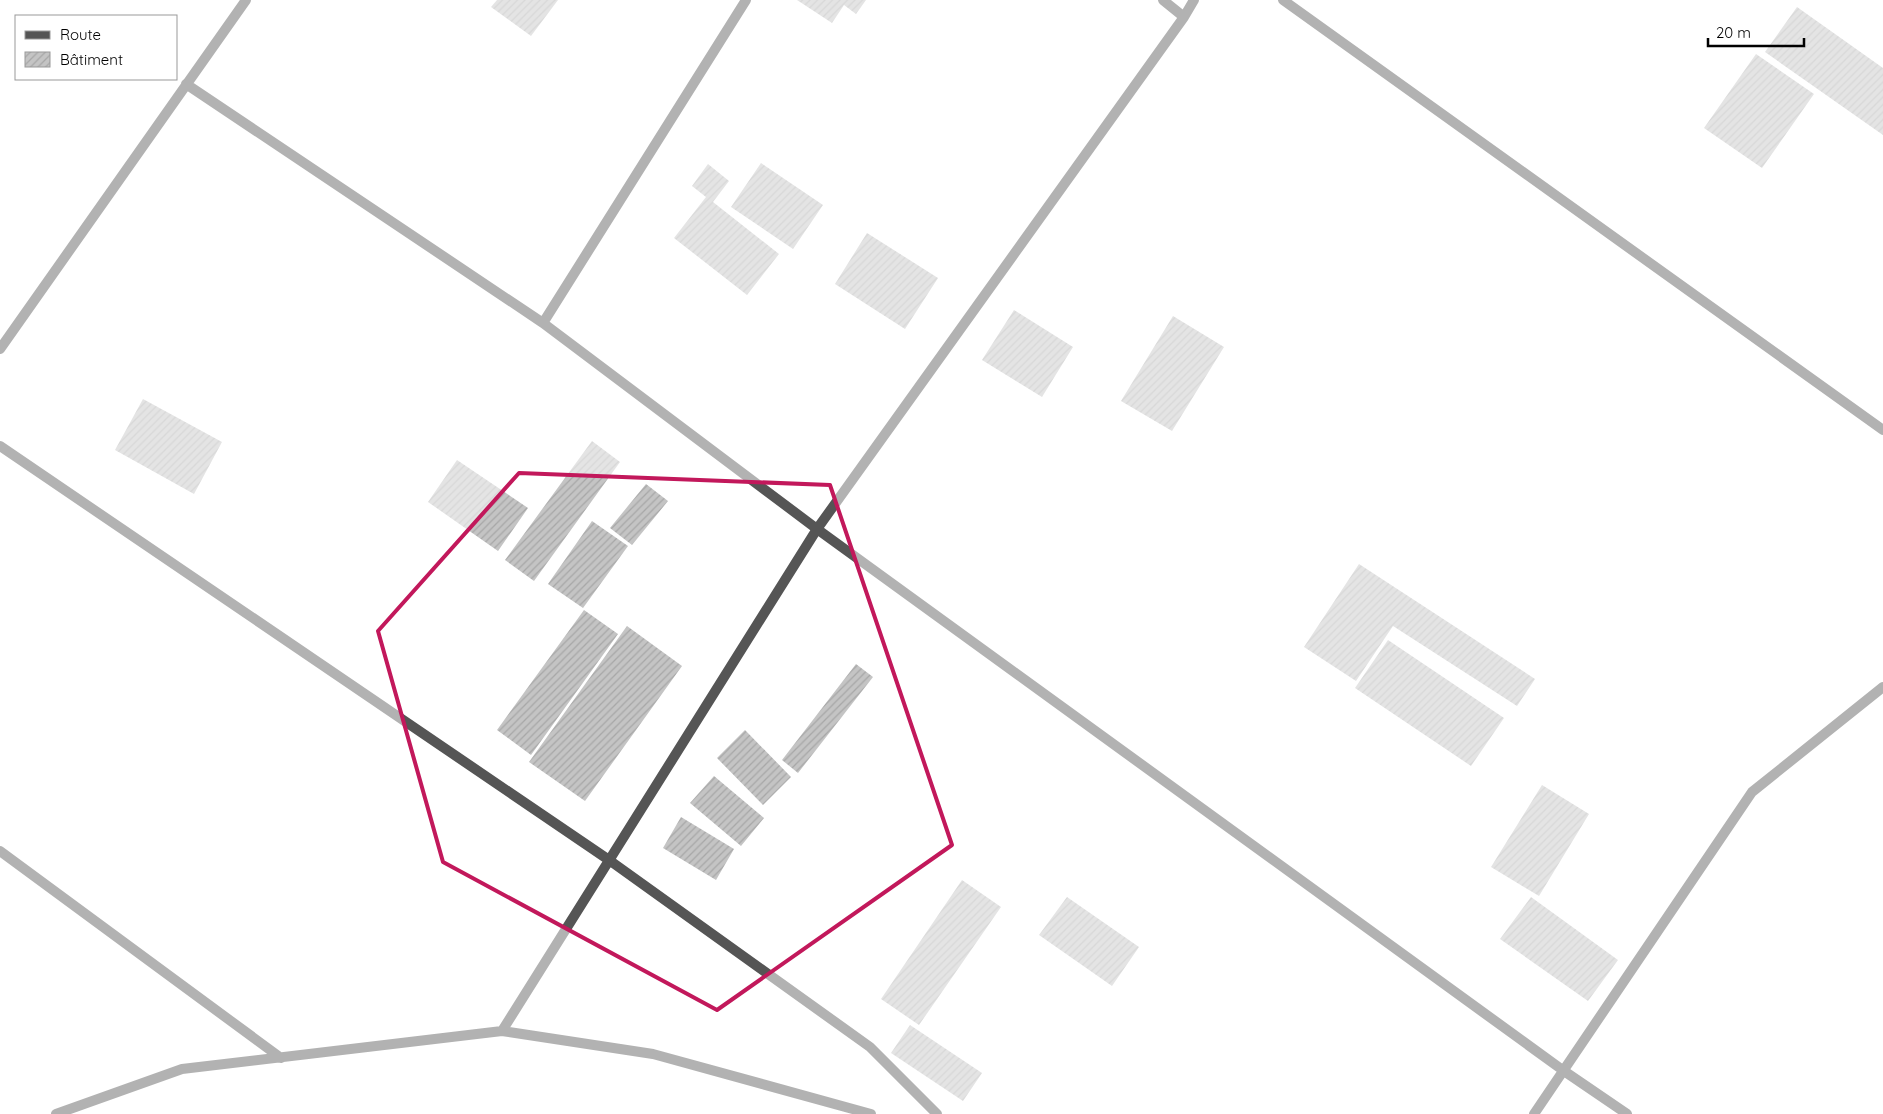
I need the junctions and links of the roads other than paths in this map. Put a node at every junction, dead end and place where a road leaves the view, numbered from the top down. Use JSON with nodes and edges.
{"nodes":[{"id":1,"x":246,"y":0,"type":"edge"},
{"id":2,"x":746,"y":0,"type":"edge"},
{"id":3,"x":1163,"y":0,"type":"edge"},
{"id":4,"x":1194,"y":0,"type":"edge"},
{"id":5,"x":1283,"y":0,"type":"edge"},
{"id":6,"x":1184,"y":17,"type":"junction"},
{"id":7,"x":186,"y":84,"type":"junction"},
{"id":8,"x":543,"y":323,"type":"junction"},
{"id":9,"x":0,"y":349,"type":"edge"},
{"id":10,"x":1883,"y":430,"type":"edge"},
{"id":11,"x":0,"y":446,"type":"edge"},
{"id":12,"x":817,"y":529,"type":"junction"},
{"id":13,"x":1883,"y":687,"type":"edge"},
{"id":14,"x":0,"y":851,"type":"edge"},
{"id":15,"x":609,"y":860,"type":"junction"},
{"id":16,"x":502,"y":1031,"type":"junction"},
{"id":17,"x":281,"y":1058,"type":"junction"},
{"id":18,"x":1564,"y":1071,"type":"junction"},
{"id":19,"x":840,"y":1110,"type":"edge"},
{"id":20,"x":56,"y":1114,"type":"edge"},
{"id":21,"x":871,"y":1114,"type":"edge"},
{"id":22,"x":937,"y":1114,"type":"edge"},
{"id":23,"x":1534,"y":1114,"type":"edge"},
{"id":24,"x":1627,"y":1114,"type":"edge"}],
"edges":[{"from":1,"to":7,"type":"street"},
{"from":2,"to":8,"type":"street"},
{"from":3,"to":6,"type":"street"},
{"from":4,"to":6,"type":"street"},
{"from":5,"to":10,"type":"street"},
{"from":6,"to":12,"type":"street"},
{"from":7,"to":8,"type":"street"},
{"from":7,"to":9,"type":"street"},
{"from":8,"to":12,"type":"street"},
{"from":11,"to":15,"type":"street"},
{"from":12,"to":15,"type":"street"},
{"from":12,"to":18,"type":"street"},
{"from":13,"to":18,"type":"street"},
{"from":14,"to":17,"type":"street"},
{"from":15,"to":16,"type":"street"},
{"from":15,"to":22,"type":"street"},
{"from":16,"to":17,"type":"street"},
{"from":16,"to":19,"type":"street"},
{"from":17,"to":20,"type":"street"},
{"from":18,"to":23,"type":"street"},
{"from":18,"to":24,"type":"street"},
{"from":19,"to":21,"type":"street"}]}
